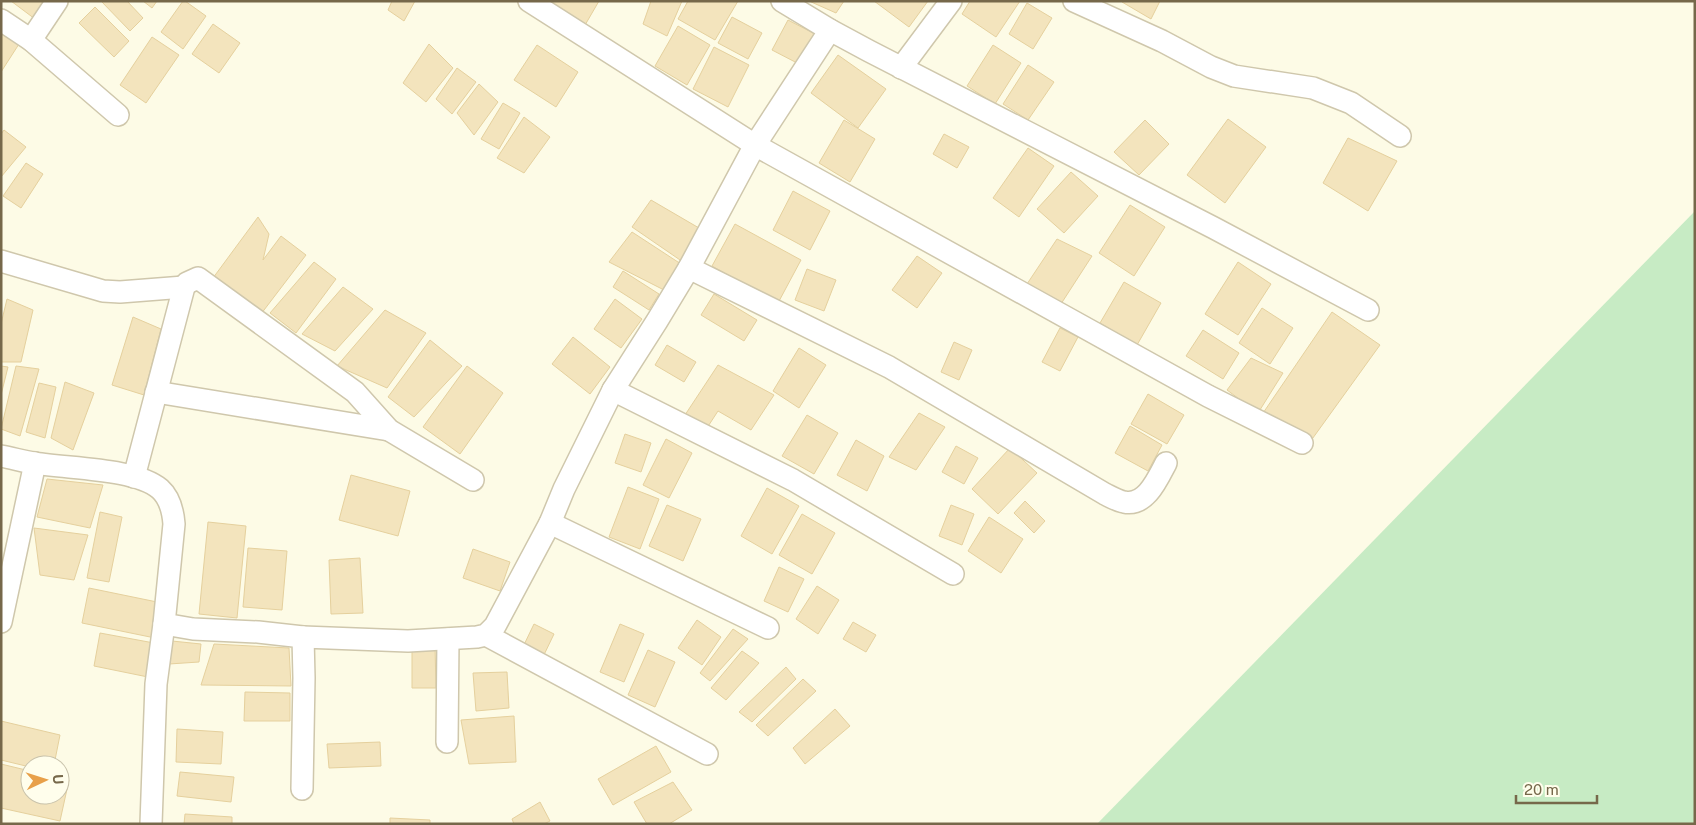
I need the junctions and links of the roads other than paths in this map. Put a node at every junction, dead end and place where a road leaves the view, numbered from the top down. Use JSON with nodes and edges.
{"nodes":[{"id":1,"x":57,"y":1,"type":"edge"},
{"id":2,"x":529,"y":1,"type":"edge"},
{"id":3,"x":782,"y":1,"type":"edge"},
{"id":4,"x":951,"y":1,"type":"edge"},
{"id":5,"x":1074,"y":1,"type":"edge"},
{"id":6,"x":1,"y":20,"type":"edge"},
{"id":7,"x":830,"y":30,"type":"junction"},
{"id":8,"x":31,"y":40,"type":"junction"},
{"id":9,"x":901,"y":68,"type":"junction"},
{"id":10,"x":118,"y":116,"type":"dead end"},
{"id":11,"x":1400,"y":136,"type":"dead end"},
{"id":12,"x":755,"y":144,"type":"junction"},
{"id":13,"x":1,"y":261,"type":"edge"},
{"id":14,"x":689,"y":268,"type":"junction"},
{"id":15,"x":184,"y":287,"type":"junction"},
{"id":16,"x":1368,"y":310,"type":"dead end"},
{"id":17,"x":613,"y":390,"type":"junction"},
{"id":18,"x":156,"y":392,"type":"junction"},
{"id":19,"x":389,"y":430,"type":"junction"},
{"id":20,"x":1302,"y":443,"type":"dead end"},
{"id":21,"x":1,"y":456,"type":"edge"},
{"id":22,"x":1166,"y":463,"type":"dead end"},
{"id":23,"x":35,"y":464,"type":"junction"},
{"id":24,"x":134,"y":477,"type":"junction"},
{"id":25,"x":473,"y":480,"type":"dead end"},
{"id":26,"x":550,"y":522,"type":"junction"},
{"id":27,"x":953,"y":574,"type":"dead end"},
{"id":28,"x":1,"y":622,"type":"edge"},
{"id":29,"x":164,"y":624,"type":"junction"},
{"id":30,"x":768,"y":628,"type":"dead end"},
{"id":31,"x":486,"y":635,"type":"junction"},
{"id":32,"x":303,"y":637,"type":"junction"},
{"id":33,"x":448,"y":639,"type":"junction"},
{"id":34,"x":447,"y":742,"type":"dead end"},
{"id":35,"x":707,"y":754,"type":"dead end"},
{"id":36,"x":302,"y":789,"type":"dead end"},
{"id":37,"x":151,"y":824,"type":"edge"}],
"edges":[{"from":1,"to":8,"type":"street"},
{"from":2,"to":12,"type":"street"},
{"from":3,"to":7,"type":"street"},
{"from":4,"to":9,"type":"street"},
{"from":5,"to":11,"type":"street"},
{"from":6,"to":8,"type":"street"},
{"from":7,"to":9,"type":"street"},
{"from":7,"to":12,"type":"street"},
{"from":8,"to":10,"type":"street"},
{"from":9,"to":16,"type":"street"},
{"from":12,"to":14,"type":"street"},
{"from":12,"to":20,"type":"street"},
{"from":13,"to":15,"type":"street"},
{"from":14,"to":17,"type":"street"},
{"from":14,"to":22,"type":"street"},
{"from":15,"to":18,"type":"street"},
{"from":15,"to":19,"type":"street"},
{"from":17,"to":26,"type":"street"},
{"from":17,"to":27,"type":"street"},
{"from":18,"to":19,"type":"street"},
{"from":18,"to":24,"type":"street"},
{"from":19,"to":25,"type":"street"},
{"from":21,"to":23,"type":"street"},
{"from":23,"to":24,"type":"street"},
{"from":23,"to":28,"type":"street"},
{"from":24,"to":29,"type":"street"},
{"from":26,"to":30,"type":"street"},
{"from":26,"to":31,"type":"street"},
{"from":29,"to":32,"type":"street"},
{"from":29,"to":37,"type":"street"},
{"from":31,"to":33,"type":"street"},
{"from":31,"to":35,"type":"street"},
{"from":32,"to":33,"type":"street"},
{"from":32,"to":36,"type":"street"},
{"from":33,"to":34,"type":"street"}]}
